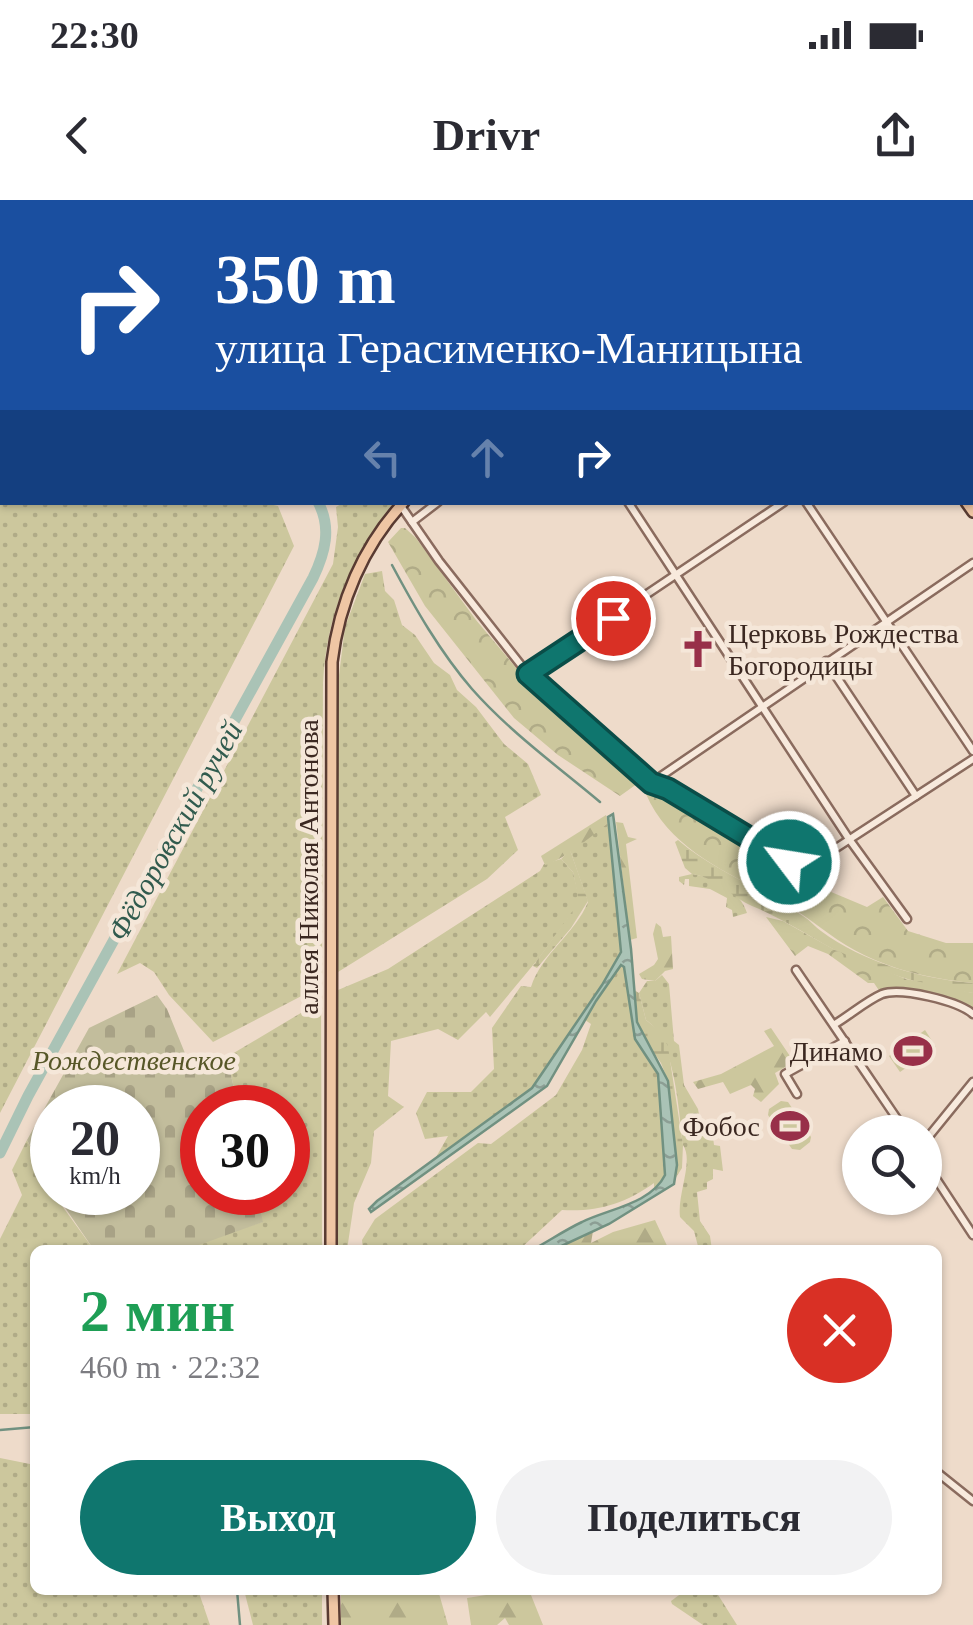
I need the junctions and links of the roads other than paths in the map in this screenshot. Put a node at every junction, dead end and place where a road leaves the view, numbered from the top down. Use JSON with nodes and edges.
{"nodes":[{"id":1,"x":401,"y":505,"type":"edge"},
{"id":2,"x":403,"y":505,"type":"edge"},
{"id":3,"x":434,"y":505,"type":"edge"},
{"id":4,"x":630,"y":505,"type":"edge"},
{"id":5,"x":780,"y":505,"type":"edge"},
{"id":6,"x":808,"y":505,"type":"edge"},
{"id":7,"x":412,"y":522,"type":"junction"},
{"id":8,"x":973,"y":563,"type":"edge"},
{"id":9,"x":677,"y":576,"type":"junction"},
{"id":10,"x":885,"y":621,"type":"junction"},
{"id":11,"x":826,"y":660,"type":"junction"},
{"id":12,"x":528,"y":674,"type":"junction"},
{"id":13,"x":762,"y":705,"type":"junction"},
{"id":14,"x":973,"y":755,"type":"edge"},
{"id":15,"x":651,"y":783,"type":"junction"},
{"id":16,"x":916,"y":796,"type":"junction"},
{"id":17,"x":849,"y":839,"type":"junction"},
{"id":18,"x":908,"y":919,"type":"dead end"},
{"id":19,"x":796,"y":970,"type":"dead end"},
{"id":20,"x":973,"y":1014,"type":"edge"},
{"id":21,"x":835,"y":1024,"type":"junction"},
{"id":22,"x":845,"y":1040,"type":"junction"},
{"id":23,"x":973,"y":1082,"type":"edge"},
{"id":24,"x":797,"y":1094,"type":"dead end"},
{"id":25,"x":895,"y":1115,"type":"edge"},
{"id":26,"x":942,"y":1120,"type":"edge"},
{"id":27,"x":942,"y":1188,"type":"edge"},
{"id":28,"x":973,"y":1235,"type":"edge"},
{"id":29,"x":331,"y":1245,"type":"edge"},
{"id":30,"x":942,"y":1476,"type":"edge"},
{"id":31,"x":973,"y":1501,"type":"edge"},
{"id":32,"x":333,"y":1595,"type":"edge"},
{"id":33,"x":334,"y":1625,"type":"edge"}],
"edges":[{"from":1,"to":29,"type":"main road","name":"аллея Николая Антонова"},
{"from":2,"to":7,"type":"street"},
{"from":3,"to":7,"type":"street"},
{"from":4,"to":9,"type":"street"},
{"from":5,"to":9,"type":"street"},
{"from":6,"to":10,"type":"street"},
{"from":7,"to":12,"type":"street"},
{"from":8,"to":10,"type":"street"},
{"from":9,"to":12,"type":"street"},
{"from":9,"to":13,"type":"street"},
{"from":10,"to":11,"type":"street"},
{"from":10,"to":14,"type":"street"},
{"from":11,"to":13,"type":"street"},
{"from":11,"to":16,"type":"street"},
{"from":12,"to":15,"type":"street"},
{"from":13,"to":15,"type":"street"},
{"from":13,"to":17,"type":"street"},
{"from":14,"to":16,"type":"street"},
{"from":15,"to":17,"type":"street"},
{"from":16,"to":17,"type":"street"},
{"from":17,"to":18,"type":"street"},
{"from":19,"to":21,"type":"street"},
{"from":20,"to":21,"type":"street"},
{"from":21,"to":22,"type":"street"},
{"from":22,"to":24,"type":"street"},
{"from":22,"to":25,"type":"street"},
{"from":23,"to":26,"type":"street"},
{"from":27,"to":28,"type":"street"},
{"from":30,"to":31,"type":"street"},
{"from":32,"to":33,"type":"main road"}]}
